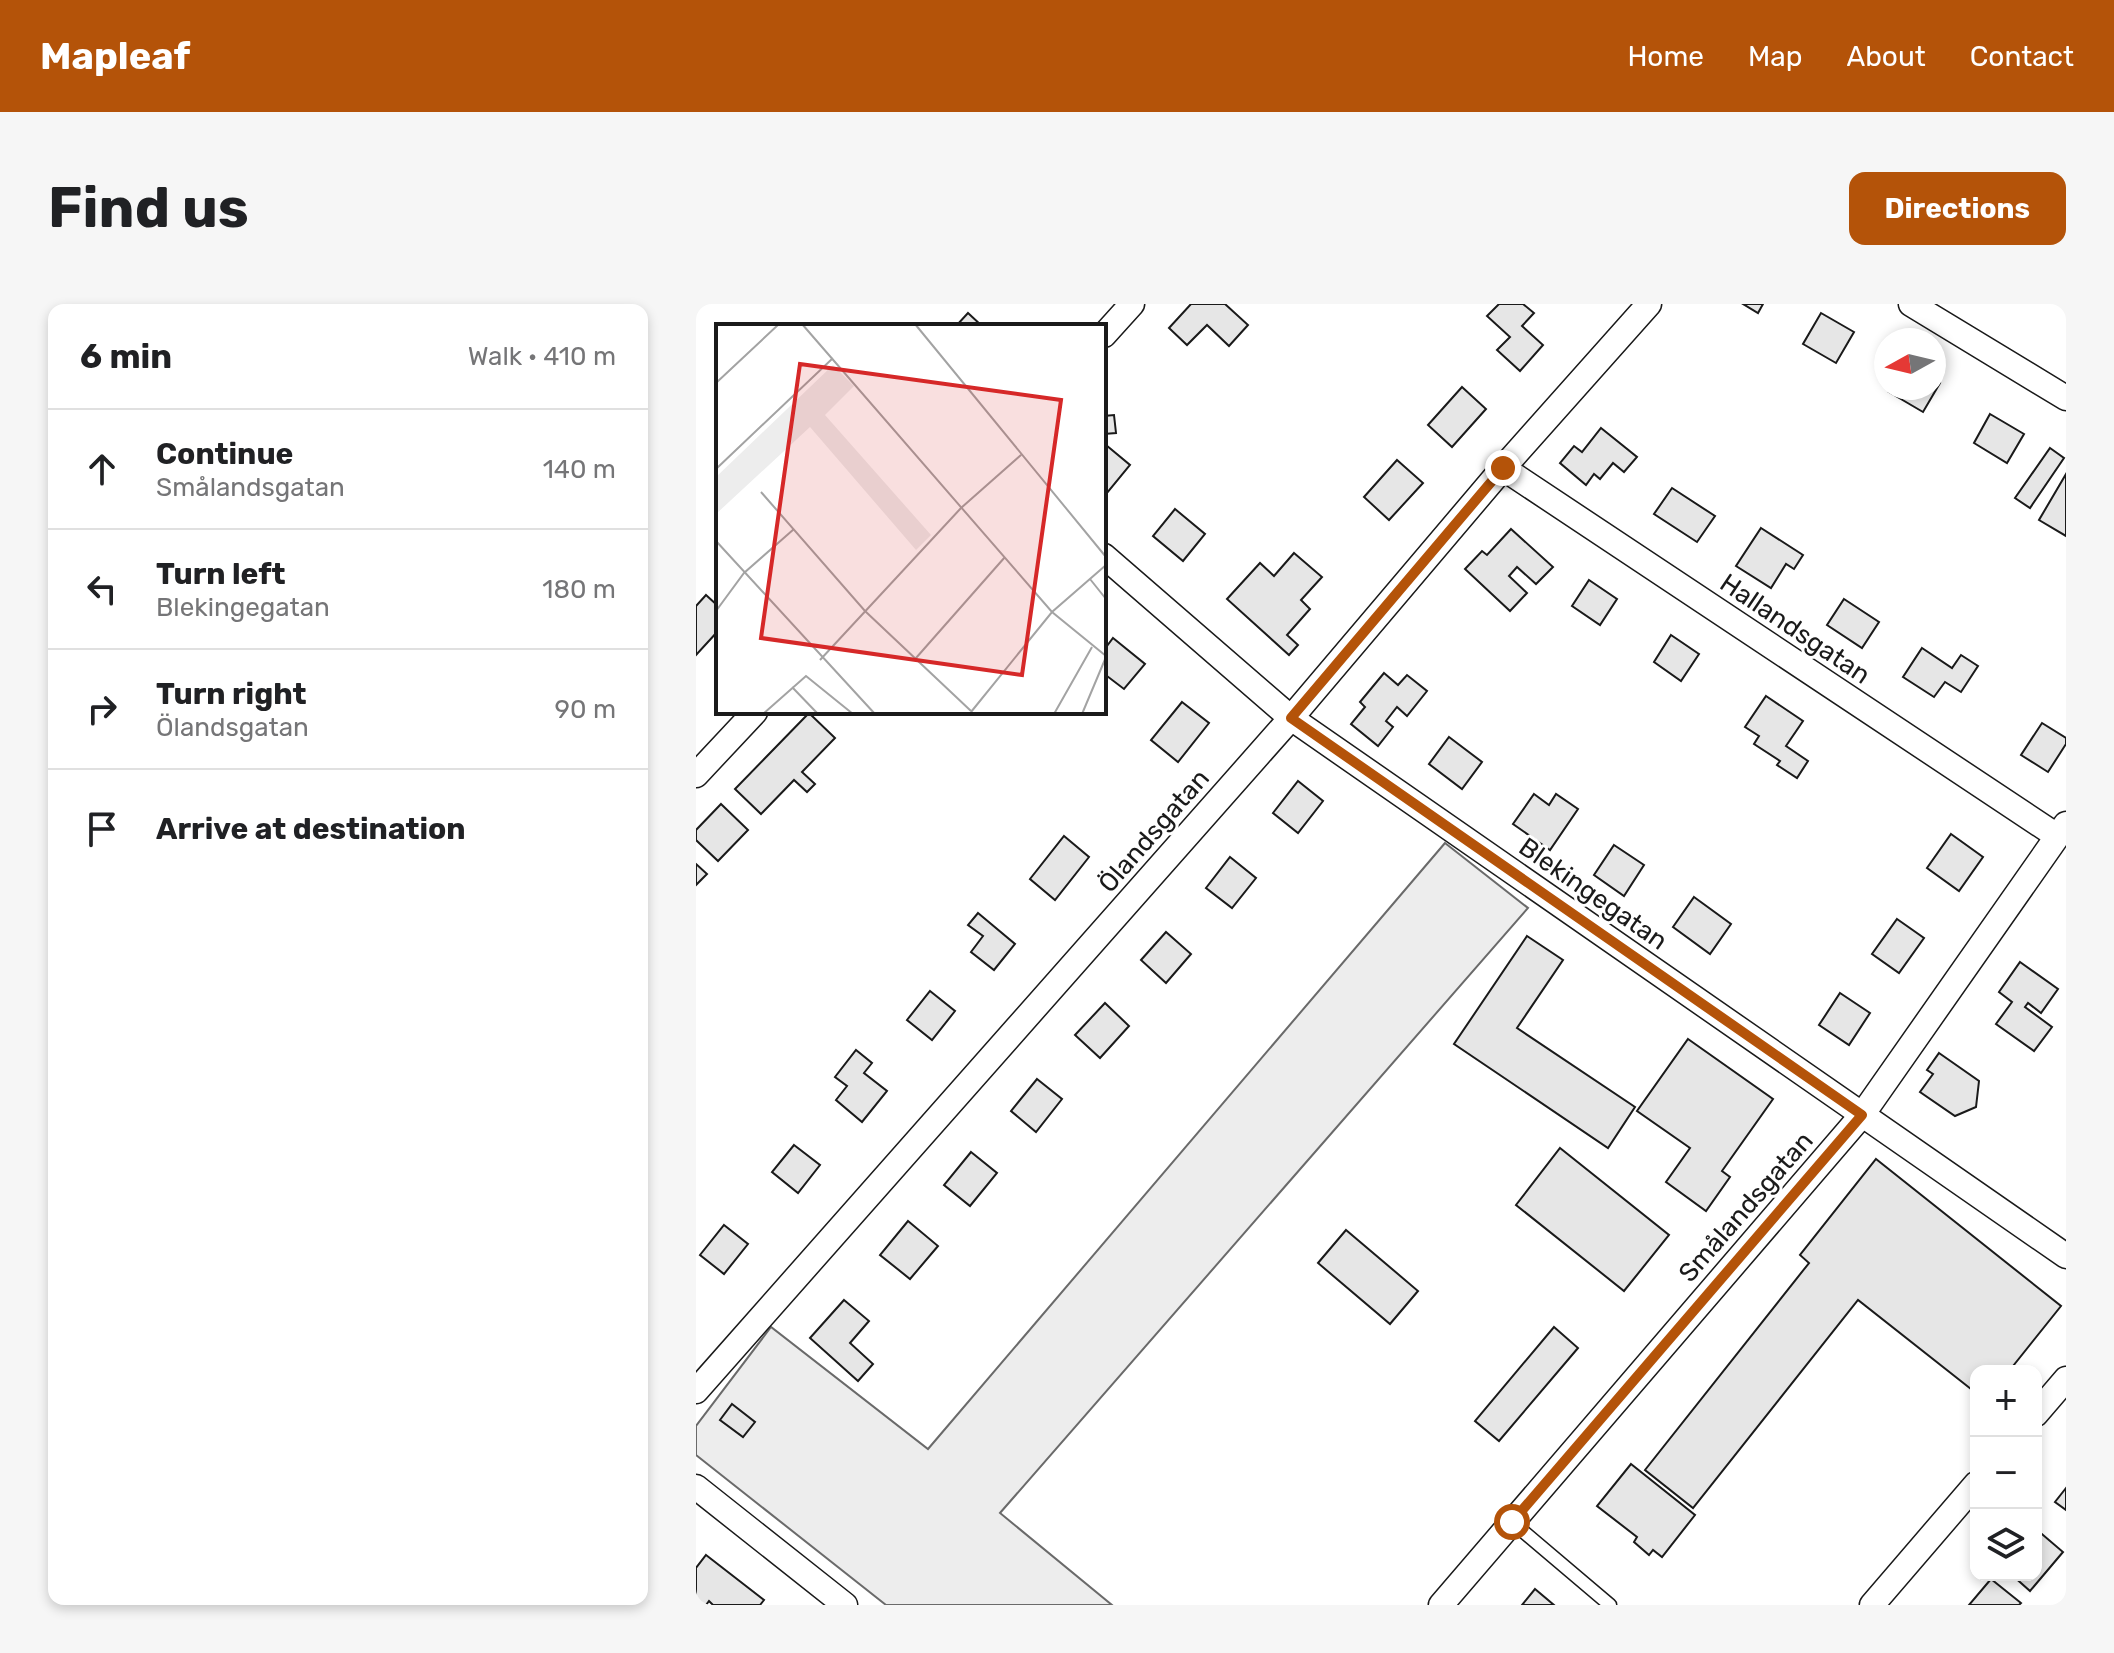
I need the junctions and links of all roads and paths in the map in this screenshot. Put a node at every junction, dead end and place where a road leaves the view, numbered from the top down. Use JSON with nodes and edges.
{"nodes":[{"id":1,"x":1132,"y":304,"type":"edge"},
{"id":2,"x":1649,"y":304,"type":"edge"},
{"id":3,"x":1911,"y":304,"type":"edge"},
{"id":4,"x":1106,"y":333,"type":"edge"},
{"id":5,"x":2066,"y":398,"type":"edge"},
{"id":6,"x":1503,"y":468,"type":"junction"},
{"id":7,"x":1106,"y":558,"type":"edge"},
{"id":8,"x":753,"y":714,"type":"edge"},
{"id":9,"x":1291,"y":718,"type":"junction"},
{"id":10,"x":696,"y":775,"type":"edge"},
{"id":11,"x":2062,"y":830,"type":"edge"},
{"id":12,"x":1862,"y":1115,"type":"junction"},
{"id":13,"x":2066,"y":1256,"type":"edge"},
{"id":14,"x":2066,"y":1379,"type":"edge"},
{"id":15,"x":696,"y":1391,"type":"edge"},
{"id":16,"x":2042,"y":1407,"type":"edge"},
{"id":17,"x":696,"y":1487,"type":"edge"},
{"id":18,"x":1970,"y":1491,"type":"edge"},
{"id":19,"x":1512,"y":1522,"type":"junction"},
{"id":20,"x":845,"y":1605,"type":"edge"},
{"id":21,"x":1441,"y":1605,"type":"edge"},
{"id":22,"x":1610,"y":1605,"type":"edge"},
{"id":23,"x":1872,"y":1605,"type":"edge"}],
"edges":[{"from":1,"to":4,"type":"street"},
{"from":2,"to":6,"type":"street","name":"Ölandsgatan"},
{"from":3,"to":5,"type":"street"},
{"from":6,"to":9,"type":"street","name":"Ölandsgatan"},
{"from":6,"to":11,"type":"street","name":"Hallandsgatan"},
{"from":7,"to":9,"type":"street","name":"Blekingegatan"},
{"from":8,"to":10,"type":"street"},
{"from":9,"to":12,"type":"street","name":"Blekingegatan"},
{"from":9,"to":15,"type":"street","name":"Ölandsgatan"},
{"from":11,"to":12,"type":"street","name":"Smålandsgatan"},
{"from":12,"to":13,"type":"street","name":"Blekingegatan"},
{"from":12,"to":19,"type":"street","name":"Smålandsgatan"},
{"from":14,"to":16,"type":"street"},
{"from":17,"to":20,"type":"street"},
{"from":18,"to":23,"type":"street"},
{"from":19,"to":21,"type":"street","name":"Smålandsgatan"},
{"from":19,"to":22,"type":"lane"}]}
